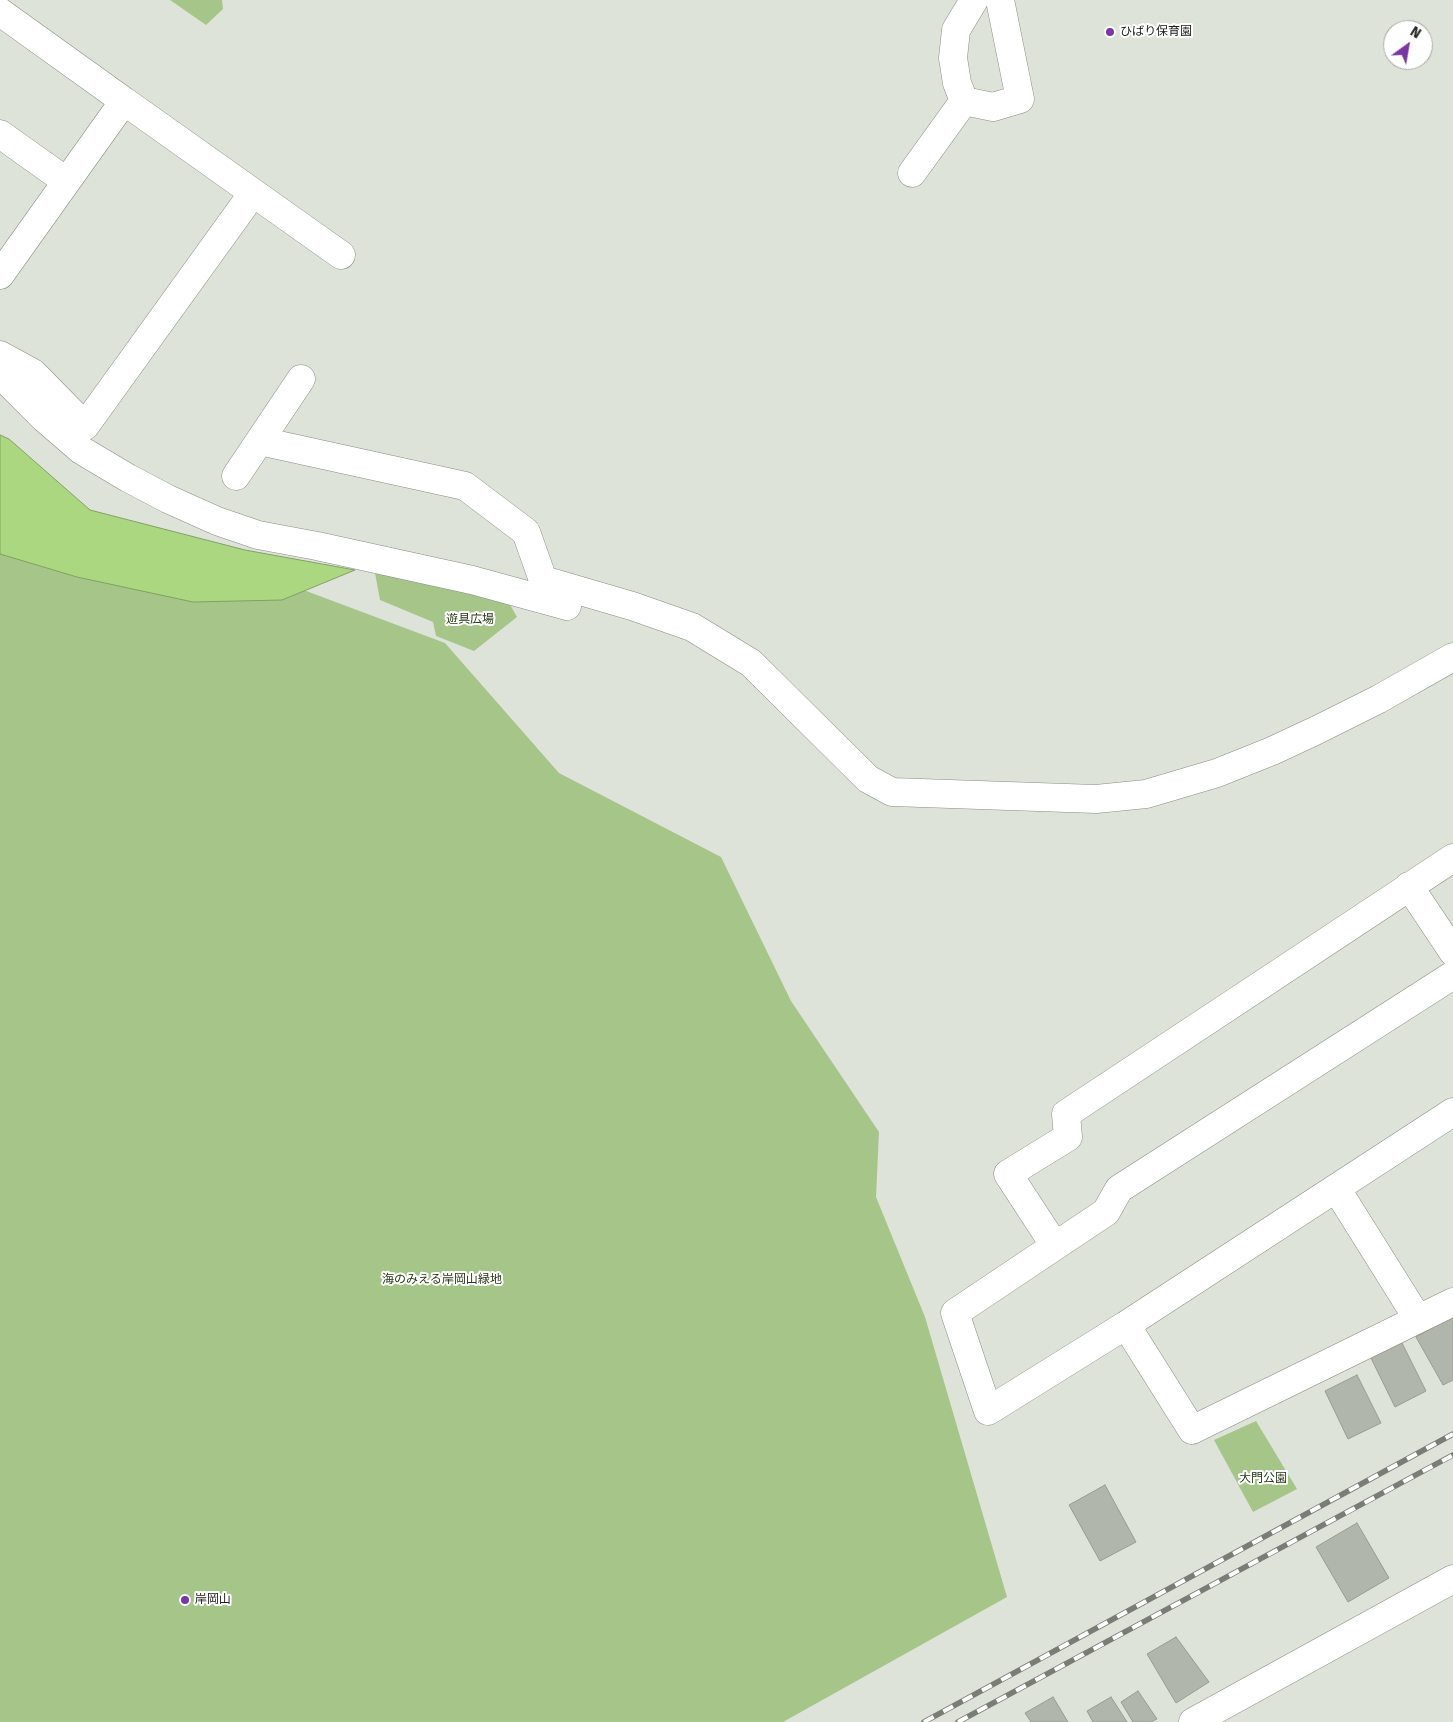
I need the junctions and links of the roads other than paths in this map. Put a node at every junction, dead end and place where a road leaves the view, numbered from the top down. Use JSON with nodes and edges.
{"nodes":[{"id":1,"x":974,"y":0,"type":"edge"},
{"id":2,"x":1000,"y":0,"type":"edge"},
{"id":3,"x":0,"y":12,"type":"edge"},
{"id":4,"x":124,"y":101,"type":"junction"},
{"id":5,"x":964,"y":101,"type":"junction"},
{"id":6,"x":0,"y":134,"type":"edge"},
{"id":7,"x":912,"y":173,"type":"dead end"},
{"id":8,"x":66,"y":181,"type":"junction"},
{"id":9,"x":253,"y":193,"type":"junction"},
{"id":10,"x":342,"y":255,"type":"dead end"},
{"id":11,"x":0,"y":275,"type":"edge"},
{"id":12,"x":0,"y":355,"type":"edge"},
{"id":13,"x":0,"y":374,"type":"edge"},
{"id":14,"x":300,"y":379,"type":"dead end"},
{"id":15,"x":260,"y":441,"type":"junction"},
{"id":16,"x":236,"y":476,"type":"dead end"},
{"id":17,"x":606,"y":598,"type":"junction"},
{"id":18,"x":1453,"y":657,"type":"edge"},
{"id":19,"x":1453,"y":858,"type":"edge"},
{"id":20,"x":1409,"y":886,"type":"junction"},
{"id":21,"x":1453,"y":952,"type":"edge"},
{"id":22,"x":1453,"y":975,"type":"edge"},
{"id":23,"x":1453,"y":1112,"type":"edge"},
{"id":24,"x":1336,"y":1188,"type":"junction"},
{"id":25,"x":1056,"y":1246,"type":"junction"},
{"id":26,"x":1453,"y":1302,"type":"edge"},
{"id":27,"x":1418,"y":1319,"type":"junction"},
{"id":28,"x":1126,"y":1325,"type":"junction"},
{"id":29,"x":1453,"y":1579,"type":"edge"},
{"id":30,"x":1204,"y":1719,"type":"edge"}],
"edges":[{"from":1,"to":5,"type":"street"},
{"from":2,"to":5,"type":"street"},
{"from":3,"to":4,"type":"street"},
{"from":4,"to":8,"type":"street"},
{"from":4,"to":9,"type":"street"},
{"from":5,"to":7,"type":"street"},
{"from":6,"to":8,"type":"street"},
{"from":8,"to":11,"type":"street"},
{"from":9,"to":10,"type":"street"},
{"from":9,"to":12,"type":"street"},
{"from":13,"to":17,"type":"street"},
{"from":14,"to":15,"type":"street"},
{"from":15,"to":16,"type":"street"},
{"from":15,"to":17,"type":"street"},
{"from":17,"to":18,"type":"street"},
{"from":19,"to":20,"type":"street"},
{"from":20,"to":21,"type":"street"},
{"from":20,"to":25,"type":"street"},
{"from":22,"to":25,"type":"street"},
{"from":23,"to":24,"type":"street"},
{"from":24,"to":27,"type":"street"},
{"from":24,"to":28,"type":"street"},
{"from":25,"to":28,"type":"street"},
{"from":26,"to":27,"type":"street"},
{"from":27,"to":28,"type":"street"},
{"from":29,"to":30,"type":"street"}]}
